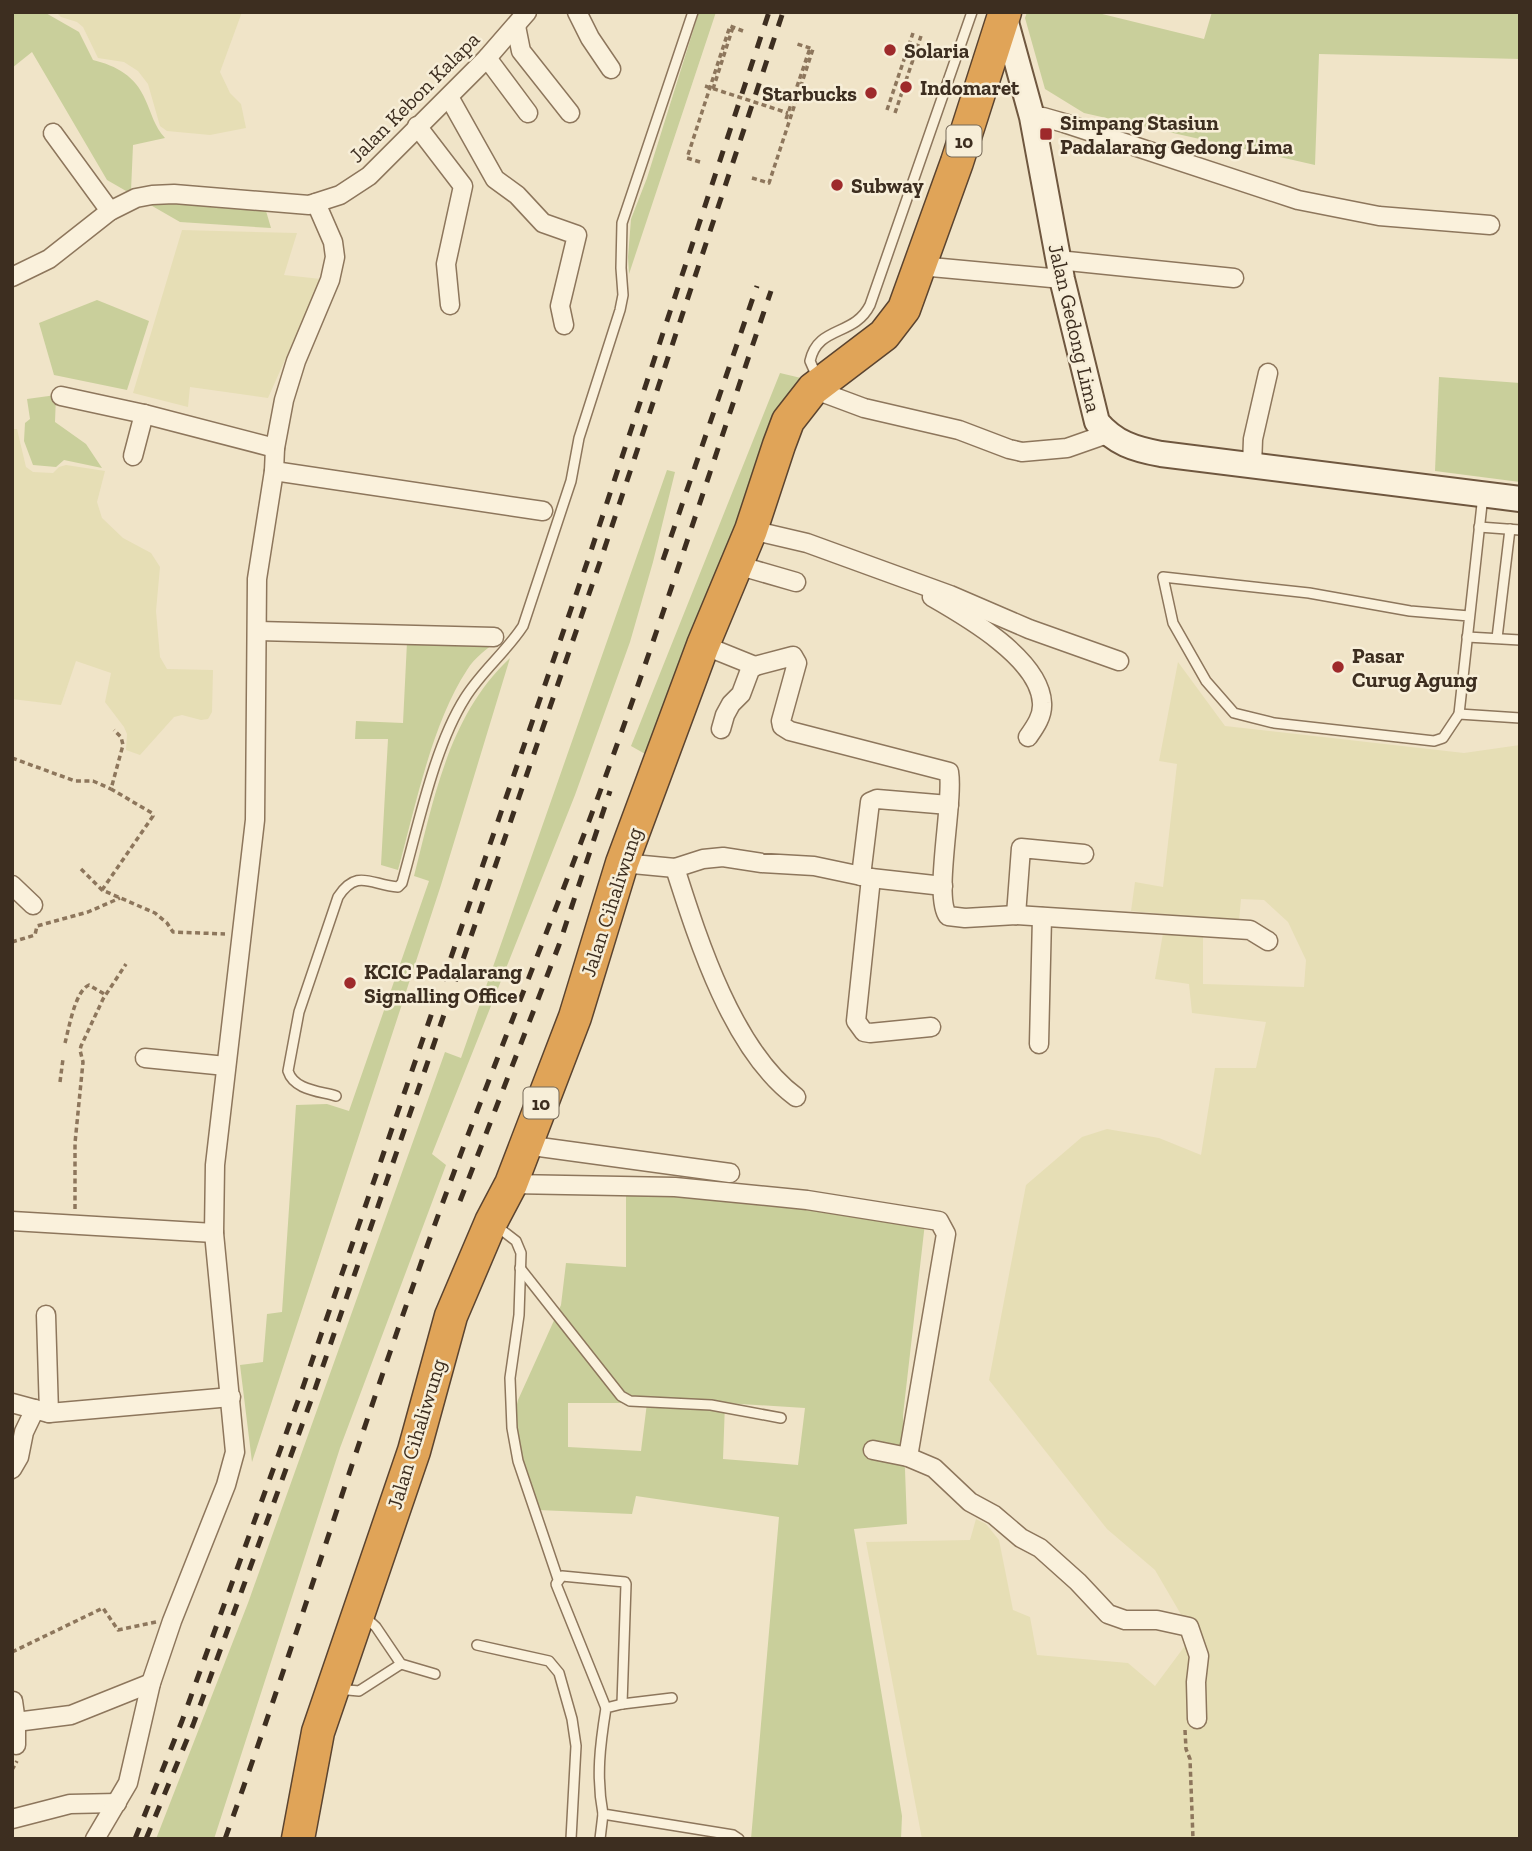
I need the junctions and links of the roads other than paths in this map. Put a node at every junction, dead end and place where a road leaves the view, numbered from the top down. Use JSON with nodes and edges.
{"nodes":[{"id":1,"x":577,"y":12,"type":"edge"},
{"id":2,"x":693,"y":12,"type":"edge"},
{"id":3,"x":972,"y":12,"type":"edge"},
{"id":4,"x":1002,"y":13,"type":"edge"},
{"id":5,"x":521,"y":19,"type":"edge"},
{"id":6,"x":487,"y":58,"type":"junction"},
{"id":7,"x":611,"y":69,"type":"dead end"},
{"id":8,"x":449,"y":97,"type":"junction"},
{"id":9,"x":528,"y":113,"type":"dead end"},
{"id":10,"x":570,"y":113,"type":"dead end"},
{"id":11,"x":1032,"y":117,"type":"junction"},
{"id":12,"x":416,"y":126,"type":"junction"},
{"id":13,"x":53,"y":133,"type":"dead end"},
{"id":14,"x":316,"y":204,"type":"junction"},
{"id":15,"x":110,"y":211,"type":"junction"},
{"id":16,"x":1490,"y":225,"type":"dead end"},
{"id":17,"x":920,"y":266,"type":"junction"},
{"id":18,"x":1060,"y":269,"type":"junction"},
{"id":19,"x":12,"y":277,"type":"edge"},
{"id":20,"x":1234,"y":278,"type":"dead end"},
{"id":21,"x":450,"y":305,"type":"dead end"},
{"id":22,"x":564,"y":325,"type":"dead end"},
{"id":23,"x":1268,"y":373,"type":"dead end"},
{"id":24,"x":816,"y":385,"type":"junction"},
{"id":25,"x":61,"y":396,"type":"dead end"},
{"id":26,"x":144,"y":414,"type":"junction"},
{"id":27,"x":1107,"y":434,"type":"junction"},
{"id":28,"x":275,"y":448,"type":"junction"},
{"id":29,"x":133,"y":456,"type":"dead end"},
{"id":30,"x":1252,"y":466,"type":"junction"},
{"id":31,"x":274,"y":471,"type":"junction"},
{"id":32,"x":1483,"y":494,"type":"junction"},
{"id":33,"x":1520,"y":499,"type":"edge"},
{"id":34,"x":543,"y":511,"type":"dead end"},
{"id":35,"x":1479,"y":527,"type":"junction"},
{"id":36,"x":751,"y":530,"type":"junction"},
{"id":37,"x":1515,"y":530,"type":"edge"},
{"id":38,"x":737,"y":565,"type":"junction"},
{"id":39,"x":910,"y":580,"type":"junction"},
{"id":40,"x":796,"y":582,"type":"dead end"},
{"id":41,"x":1469,"y":617,"type":"junction"},
{"id":42,"x":258,"y":631,"type":"junction"},
{"id":43,"x":494,"y":637,"type":"dead end"},
{"id":44,"x":1467,"y":637,"type":"junction"},
{"id":45,"x":1497,"y":638,"type":"junction"},
{"id":46,"x":1520,"y":640,"type":"edge"},
{"id":47,"x":703,"y":645,"type":"junction"},
{"id":48,"x":1119,"y":661,"type":"dead end"},
{"id":49,"x":755,"y":666,"type":"junction"},
{"id":50,"x":1459,"y":713,"type":"junction"},
{"id":51,"x":1520,"y":718,"type":"edge"},
{"id":52,"x":721,"y":729,"type":"dead end"},
{"id":53,"x":1028,"y":737,"type":"dead end"},
{"id":54,"x":949,"y":805,"type":"junction"},
{"id":55,"x":1084,"y":854,"type":"dead end"},
{"id":56,"x":622,"y":863,"type":"junction"},
{"id":57,"x":675,"y":868,"type":"junction"},
{"id":58,"x":866,"y":877,"type":"junction"},
{"id":59,"x":12,"y":885,"type":"edge"},
{"id":60,"x":943,"y":886,"type":"junction"},
{"id":61,"x":33,"y":905,"type":"dead end"},
{"id":62,"x":1016,"y":915,"type":"junction"},
{"id":63,"x":1042,"y":918,"type":"junction"},
{"id":64,"x":1268,"y":941,"type":"dead end"},
{"id":65,"x":930,"y":1027,"type":"dead end"},
{"id":66,"x":1039,"y":1044,"type":"dead end"},
{"id":67,"x":145,"y":1058,"type":"dead end"},
{"id":68,"x":226,"y":1066,"type":"junction"},
{"id":69,"x":336,"y":1096,"type":"dead end"},
{"id":70,"x":796,"y":1097,"type":"dead end"},
{"id":71,"x":525,"y":1145,"type":"junction"},
{"id":72,"x":730,"y":1173,"type":"dead end"},
{"id":73,"x":512,"y":1184,"type":"junction"},
{"id":74,"x":12,"y":1221,"type":"edge"},
{"id":75,"x":491,"y":1222,"type":"junction"},
{"id":76,"x":214,"y":1233,"type":"junction"},
{"id":77,"x":520,"y":1268,"type":"junction"},
{"id":78,"x":46,"y":1315,"type":"dead end"},
{"id":79,"x":231,"y":1397,"type":"junction"},
{"id":80,"x":12,"y":1403,"type":"edge"},
{"id":81,"x":42,"y":1411,"type":"junction"},
{"id":82,"x":781,"y":1418,"type":"dead end"},
{"id":83,"x":873,"y":1450,"type":"dead end"},
{"id":84,"x":908,"y":1457,"type":"junction"},
{"id":85,"x":12,"y":1469,"type":"edge"},
{"id":86,"x":558,"y":1579,"type":"junction"},
{"id":87,"x":358,"y":1613,"type":"junction"},
{"id":88,"x":477,"y":1645,"type":"dead end"},
{"id":89,"x":401,"y":1664,"type":"junction"},
{"id":90,"x":436,"y":1674,"type":"dead end"},
{"id":91,"x":151,"y":1683,"type":"junction"},
{"id":92,"x":333,"y":1689,"type":"junction"},
{"id":93,"x":672,"y":1698,"type":"dead end"},
{"id":94,"x":13,"y":1701,"type":"edge"},
{"id":95,"x":622,"y":1704,"type":"junction"},
{"id":96,"x":606,"y":1708,"type":"junction"},
{"id":97,"x":1197,"y":1719,"type":"road end"},
{"id":98,"x":16,"y":1722,"type":"junction"},
{"id":99,"x":16,"y":1745,"type":"dead end"},
{"id":100,"x":117,"y":1803,"type":"junction"},
{"id":101,"x":603,"y":1814,"type":"junction"},
{"id":102,"x":12,"y":1819,"type":"edge"},
{"id":103,"x":95,"y":1839,"type":"edge"},
{"id":104,"x":298,"y":1839,"type":"edge"},
{"id":105,"x":571,"y":1839,"type":"edge"},
{"id":106,"x":600,"y":1839,"type":"edge"},
{"id":107,"x":739,"y":1839,"type":"edge"}],
"edges":[{"from":1,"to":7,"type":"street"},
{"from":2,"to":69,"type":"lane"},
{"from":3,"to":24,"type":"lane"},
{"from":4,"to":11,"type":"street","name":"Jalan Gedong Lima"},
{"from":4,"to":17,"type":"highway","name":"Jalan Cihaliwung","number":"10"},
{"from":5,"to":6,"type":"street","name":"Jalan Kebon Kalapa"},
{"from":5,"to":10,"type":"street"},
{"from":6,"to":8,"type":"street","name":"Jalan Kebon Kalapa"},
{"from":6,"to":9,"type":"street"},
{"from":8,"to":12,"type":"street","name":"Jalan Kebon Kalapa"},
{"from":8,"to":22,"type":"street"},
{"from":11,"to":16,"type":"street"},
{"from":11,"to":18,"type":"street","name":"Jalan Gedong Lima"},
{"from":12,"to":14,"type":"street","name":"Jalan Kebon Kalapa"},
{"from":12,"to":21,"type":"street"},
{"from":13,"to":15,"type":"street"},
{"from":14,"to":15,"type":"street","name":"Jalan Kebon Kalapa"},
{"from":14,"to":28,"type":"street"},
{"from":15,"to":19,"type":"street","name":"Jalan Kebon Kalapa"},
{"from":17,"to":18,"type":"street"},
{"from":17,"to":24,"type":"highway","name":"Jalan Cihaliwung","number":"10"},
{"from":18,"to":20,"type":"street"},
{"from":18,"to":27,"type":"street","name":"Jalan Gedong Lima"},
{"from":23,"to":30,"type":"street"},
{"from":24,"to":27,"type":"street"},
{"from":24,"to":36,"type":"highway","name":"Jalan Cihaliwung","number":"10"},
{"from":25,"to":26,"type":"street"},
{"from":26,"to":28,"type":"street"},
{"from":26,"to":29,"type":"street"},
{"from":27,"to":30,"type":"street","name":"Jalan Gedong Lima"},
{"from":28,"to":31,"type":"street"},
{"from":30,"to":32,"type":"street","name":"Jalan Gedong Lima"},
{"from":31,"to":34,"type":"street"},
{"from":31,"to":42,"type":"street"},
{"from":32,"to":33,"type":"street","name":"Jalan Gedong Lima"},
{"from":32,"to":35,"type":"lane"},
{"from":35,"to":37,"type":"lane"},
{"from":35,"to":41,"type":"lane"},
{"from":36,"to":38,"type":"highway","name":"Jalan Cihaliwung","number":"10"},
{"from":36,"to":39,"type":"street"},
{"from":37,"to":45,"type":"lane"},
{"from":38,"to":40,"type":"street"},
{"from":38,"to":47,"type":"highway","name":"Jalan Cihaliwung","number":"10"},
{"from":39,"to":48,"type":"street"},
{"from":39,"to":53,"type":"street"},
{"from":41,"to":44,"type":"lane"},
{"from":41,"to":50,"type":"lane"},
{"from":42,"to":43,"type":"street"},
{"from":42,"to":68,"type":"street"},
{"from":44,"to":45,"type":"lane"},
{"from":44,"to":50,"type":"lane"},
{"from":45,"to":46,"type":"lane"},
{"from":47,"to":49,"type":"street"},
{"from":47,"to":56,"type":"highway","name":"Jalan Cihaliwung","number":"10"},
{"from":49,"to":52,"type":"street"},
{"from":49,"to":54,"type":"street"},
{"from":50,"to":51,"type":"lane"},
{"from":54,"to":58,"type":"street"},
{"from":54,"to":60,"type":"street"},
{"from":55,"to":62,"type":"street"},
{"from":56,"to":57,"type":"street"},
{"from":56,"to":71,"type":"highway","name":"Jalan Cihaliwung","number":"10"},
{"from":57,"to":58,"type":"street"},
{"from":57,"to":70,"type":"street"},
{"from":58,"to":60,"type":"street"},
{"from":58,"to":65,"type":"street"},
{"from":59,"to":61,"type":"street"},
{"from":60,"to":62,"type":"street"},
{"from":62,"to":63,"type":"street"},
{"from":63,"to":64,"type":"street"},
{"from":63,"to":66,"type":"street"},
{"from":67,"to":68,"type":"street"},
{"from":68,"to":76,"type":"street"},
{"from":71,"to":72,"type":"street"},
{"from":71,"to":73,"type":"highway","name":"Jalan Cihaliwung","number":"10"},
{"from":73,"to":75,"type":"highway","name":"Jalan Cihaliwung","number":"10"},
{"from":73,"to":84,"type":"street"},
{"from":74,"to":76,"type":"street"},
{"from":75,"to":77,"type":"lane"},
{"from":75,"to":87,"type":"highway","name":"Jalan Cihaliwung","number":"10"},
{"from":76,"to":79,"type":"street"},
{"from":77,"to":82,"type":"lane"},
{"from":77,"to":86,"type":"lane"},
{"from":78,"to":81,"type":"street"},
{"from":79,"to":81,"type":"street"},
{"from":79,"to":91,"type":"street"},
{"from":80,"to":81,"type":"street"},
{"from":81,"to":85,"type":"street"},
{"from":83,"to":84,"type":"street"},
{"from":84,"to":97,"type":"street"},
{"from":86,"to":95,"type":"lane"},
{"from":86,"to":96,"type":"lane"},
{"from":87,"to":89,"type":"lane"},
{"from":87,"to":92,"type":"highway","name":"Jalan Cihaliwung","number":"10"},
{"from":88,"to":105,"type":"lane"},
{"from":89,"to":90,"type":"lane"},
{"from":89,"to":92,"type":"lane"},
{"from":91,"to":98,"type":"street"},
{"from":91,"to":100,"type":"street"},
{"from":92,"to":104,"type":"highway","name":"Jalan Cihaliwung","number":"10"},
{"from":93,"to":95,"type":"lane"},
{"from":94,"to":98,"type":"street"},
{"from":95,"to":96,"type":"lane"},
{"from":96,"to":101,"type":"lane"},
{"from":98,"to":99,"type":"street"},
{"from":100,"to":102,"type":"street"},
{"from":100,"to":103,"type":"street"},
{"from":101,"to":106,"type":"lane"},
{"from":101,"to":107,"type":"lane"}]}
